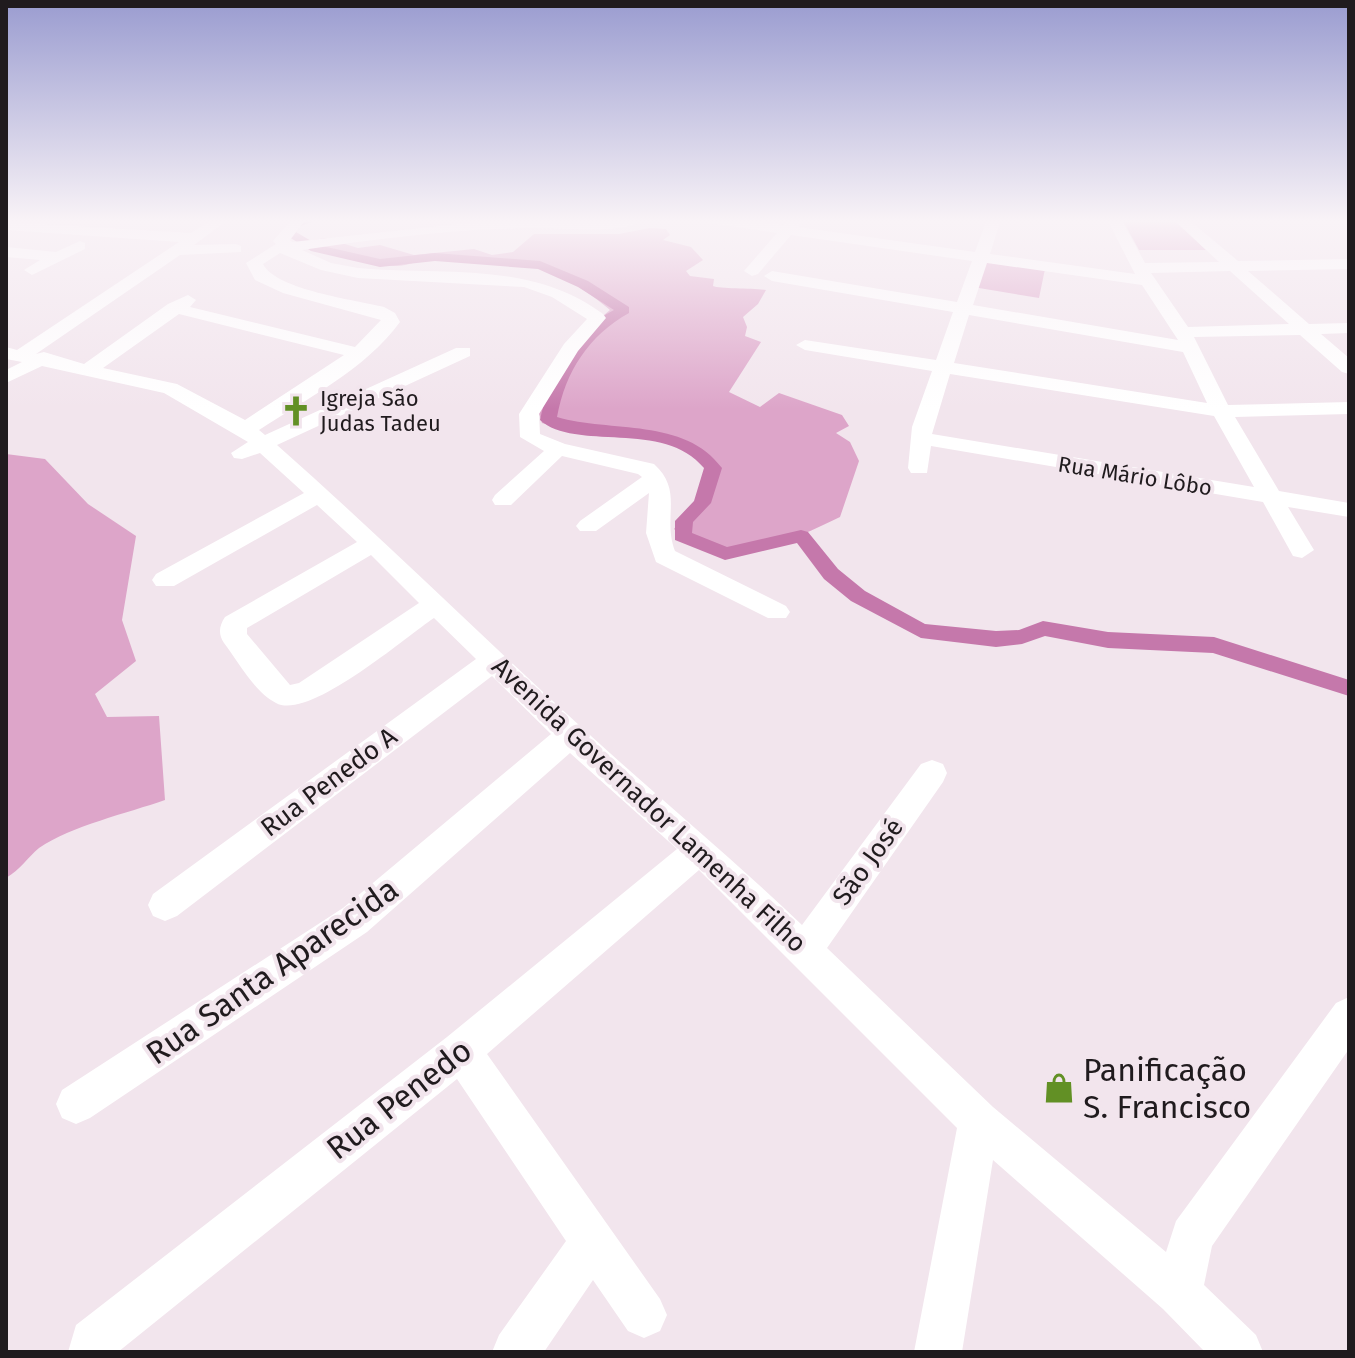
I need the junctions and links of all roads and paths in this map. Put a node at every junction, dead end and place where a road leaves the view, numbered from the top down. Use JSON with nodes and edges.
{"nodes":[{"id":1,"x":140,"y":282,"type":"edge"},
{"id":2,"x":278,"y":282,"type":"edge"},
{"id":3,"x":521,"y":282,"type":"edge"},
{"id":4,"x":809,"y":282,"type":"edge"},
{"id":5,"x":971,"y":282,"type":"edge"},
{"id":6,"x":1150,"y":282,"type":"edge"},
{"id":7,"x":1252,"y":282,"type":"edge"},
{"id":8,"x":194,"y":296,"type":"dead end"},
{"id":9,"x":174,"y":308,"type":"junction"},
{"id":10,"x":962,"y":308,"type":"junction"},
{"id":11,"x":1349,"y":328,"type":"edge"},
{"id":12,"x":1305,"y":329,"type":"junction"},
{"id":13,"x":1188,"y":340,"type":"junction"},
{"id":14,"x":805,"y":345,"type":"dead end"},
{"id":15,"x":463,"y":352,"type":"dead end"},
{"id":16,"x":356,"y":353,"type":"junction"},
{"id":17,"x":19,"y":361,"type":"edge"},
{"id":18,"x":90,"y":368,"type":"junction"},
{"id":19,"x":942,"y":368,"type":"junction"},
{"id":20,"x":1349,"y":368,"type":"edge"},
{"id":21,"x":1349,"y":408,"type":"edge"},
{"id":22,"x":1221,"y":411,"type":"junction"},
{"id":23,"x":921,"y":438,"type":"junction"},
{"id":24,"x":251,"y":442,"type":"junction"},
{"id":25,"x":558,"y":449,"type":"junction"},
{"id":26,"x":919,"y":468,"type":"dead end"},
{"id":27,"x":656,"y":477,"type":"junction"},
{"id":28,"x":319,"y":494,"type":"junction"},
{"id":29,"x":1274,"y":498,"type":"junction"},
{"id":30,"x":503,"y":500,"type":"dead end"},
{"id":31,"x":1349,"y":510,"type":"edge"},
{"id":32,"x":588,"y":526,"type":"dead end"},
{"id":33,"x":373,"y":543,"type":"junction"},
{"id":34,"x":1302,"y":550,"type":"dead end"},
{"id":35,"x":165,"y":580,"type":"dead end"},
{"id":36,"x":435,"y":604,"type":"junction"},
{"id":37,"x":777,"y":612,"type":"dead end"},
{"id":38,"x":494,"y":660,"type":"junction"},
{"id":39,"x":570,"y":735,"type":"junction"},
{"id":40,"x":932,"y":773,"type":"dead end"},
{"id":41,"x":700,"y":849,"type":"junction"},
{"id":42,"x":165,"y":905,"type":"dead end"},
{"id":43,"x":804,"y":951,"type":"junction"},
{"id":44,"x":1349,"y":1016,"type":"edge"},
{"id":45,"x":461,"y":1051,"type":"junction"},
{"id":46,"x":76,"y":1104,"type":"dead end"},
{"id":47,"x":979,"y":1121,"type":"junction"},
{"id":48,"x":592,"y":1243,"type":"junction"},
{"id":49,"x":1179,"y":1293,"type":"junction"},
{"id":50,"x":644,"y":1315,"type":"dead end"},
{"id":51,"x":92,"y":1347,"type":"edge"},
{"id":52,"x":516,"y":1352,"type":"edge"},
{"id":53,"x":938,"y":1352,"type":"edge"},
{"id":54,"x":1239,"y":1352,"type":"edge"}],
"edges":[{"from":1,"to":17,"type":"street"},
{"from":2,"to":16,"type":"street"},
{"from":3,"to":25,"type":"street"},
{"from":4,"to":10,"type":"street"},
{"from":5,"to":10,"type":"street"},
{"from":6,"to":13,"type":"street"},
{"from":7,"to":12,"type":"street"},
{"from":8,"to":9,"type":"street"},
{"from":9,"to":16,"type":"street"},
{"from":9,"to":18,"type":"street"},
{"from":10,"to":13,"type":"street"},
{"from":10,"to":19,"type":"street"},
{"from":11,"to":12,"type":"street"},
{"from":12,"to":13,"type":"street"},
{"from":12,"to":20,"type":"street"},
{"from":13,"to":22,"type":"street"},
{"from":14,"to":19,"type":"street"},
{"from":15,"to":24,"type":"street"},
{"from":16,"to":24,"type":"street"},
{"from":17,"to":18,"type":"street","name":"Avenida Governador Lamenha Filho"},
{"from":18,"to":24,"type":"street","name":"Avenida Governador Lamenha Filho"},
{"from":19,"to":22,"type":"street"},
{"from":19,"to":23,"type":"street"},
{"from":21,"to":22,"type":"street"},
{"from":22,"to":29,"type":"street"},
{"from":23,"to":26,"type":"street"},
{"from":23,"to":29,"type":"street","name":"Rua Mário Lôbo"},
{"from":24,"to":28,"type":"street","name":"Avenida Governador Lamenha Filho"},
{"from":25,"to":27,"type":"street"},
{"from":25,"to":30,"type":"street"},
{"from":27,"to":32,"type":"street"},
{"from":27,"to":37,"type":"street"},
{"from":28,"to":33,"type":"street","name":"Avenida Governador Lamenha Filho"},
{"from":28,"to":35,"type":"street"},
{"from":29,"to":31,"type":"street","name":"Rua Mário Lôbo"},
{"from":29,"to":34,"type":"street"},
{"from":33,"to":36,"type":"street","name":"Avenida Governador Lamenha Filho"},
{"from":33,"to":36,"type":"street"},
{"from":36,"to":38,"type":"street","name":"Avenida Governador Lamenha Filho"},
{"from":38,"to":39,"type":"street","name":"Avenida Governador Lamenha Filho"},
{"from":38,"to":42,"type":"street","name":"Rua Penedo A"},
{"from":39,"to":41,"type":"street","name":"Avenida Governador Lamenha Filho"},
{"from":39,"to":46,"type":"street","name":"Rua Santa Aparecida"},
{"from":40,"to":43,"type":"street","name":"São José"},
{"from":41,"to":43,"type":"street","name":"Avenida Governador Lamenha Filho"},
{"from":41,"to":45,"type":"street","name":"Rua Penedo"},
{"from":43,"to":47,"type":"street","name":"Avenida Governador Lamenha Filho"},
{"from":44,"to":49,"type":"street"},
{"from":45,"to":48,"type":"street"},
{"from":45,"to":51,"type":"street","name":"Rua Penedo"},
{"from":47,"to":49,"type":"street","name":"Avenida Governador Lamenha Filho"},
{"from":47,"to":53,"type":"street"},
{"from":48,"to":50,"type":"street"},
{"from":48,"to":52,"type":"street"},
{"from":49,"to":54,"type":"street","name":"Avenida Governador Lamenha Filho"}]}
